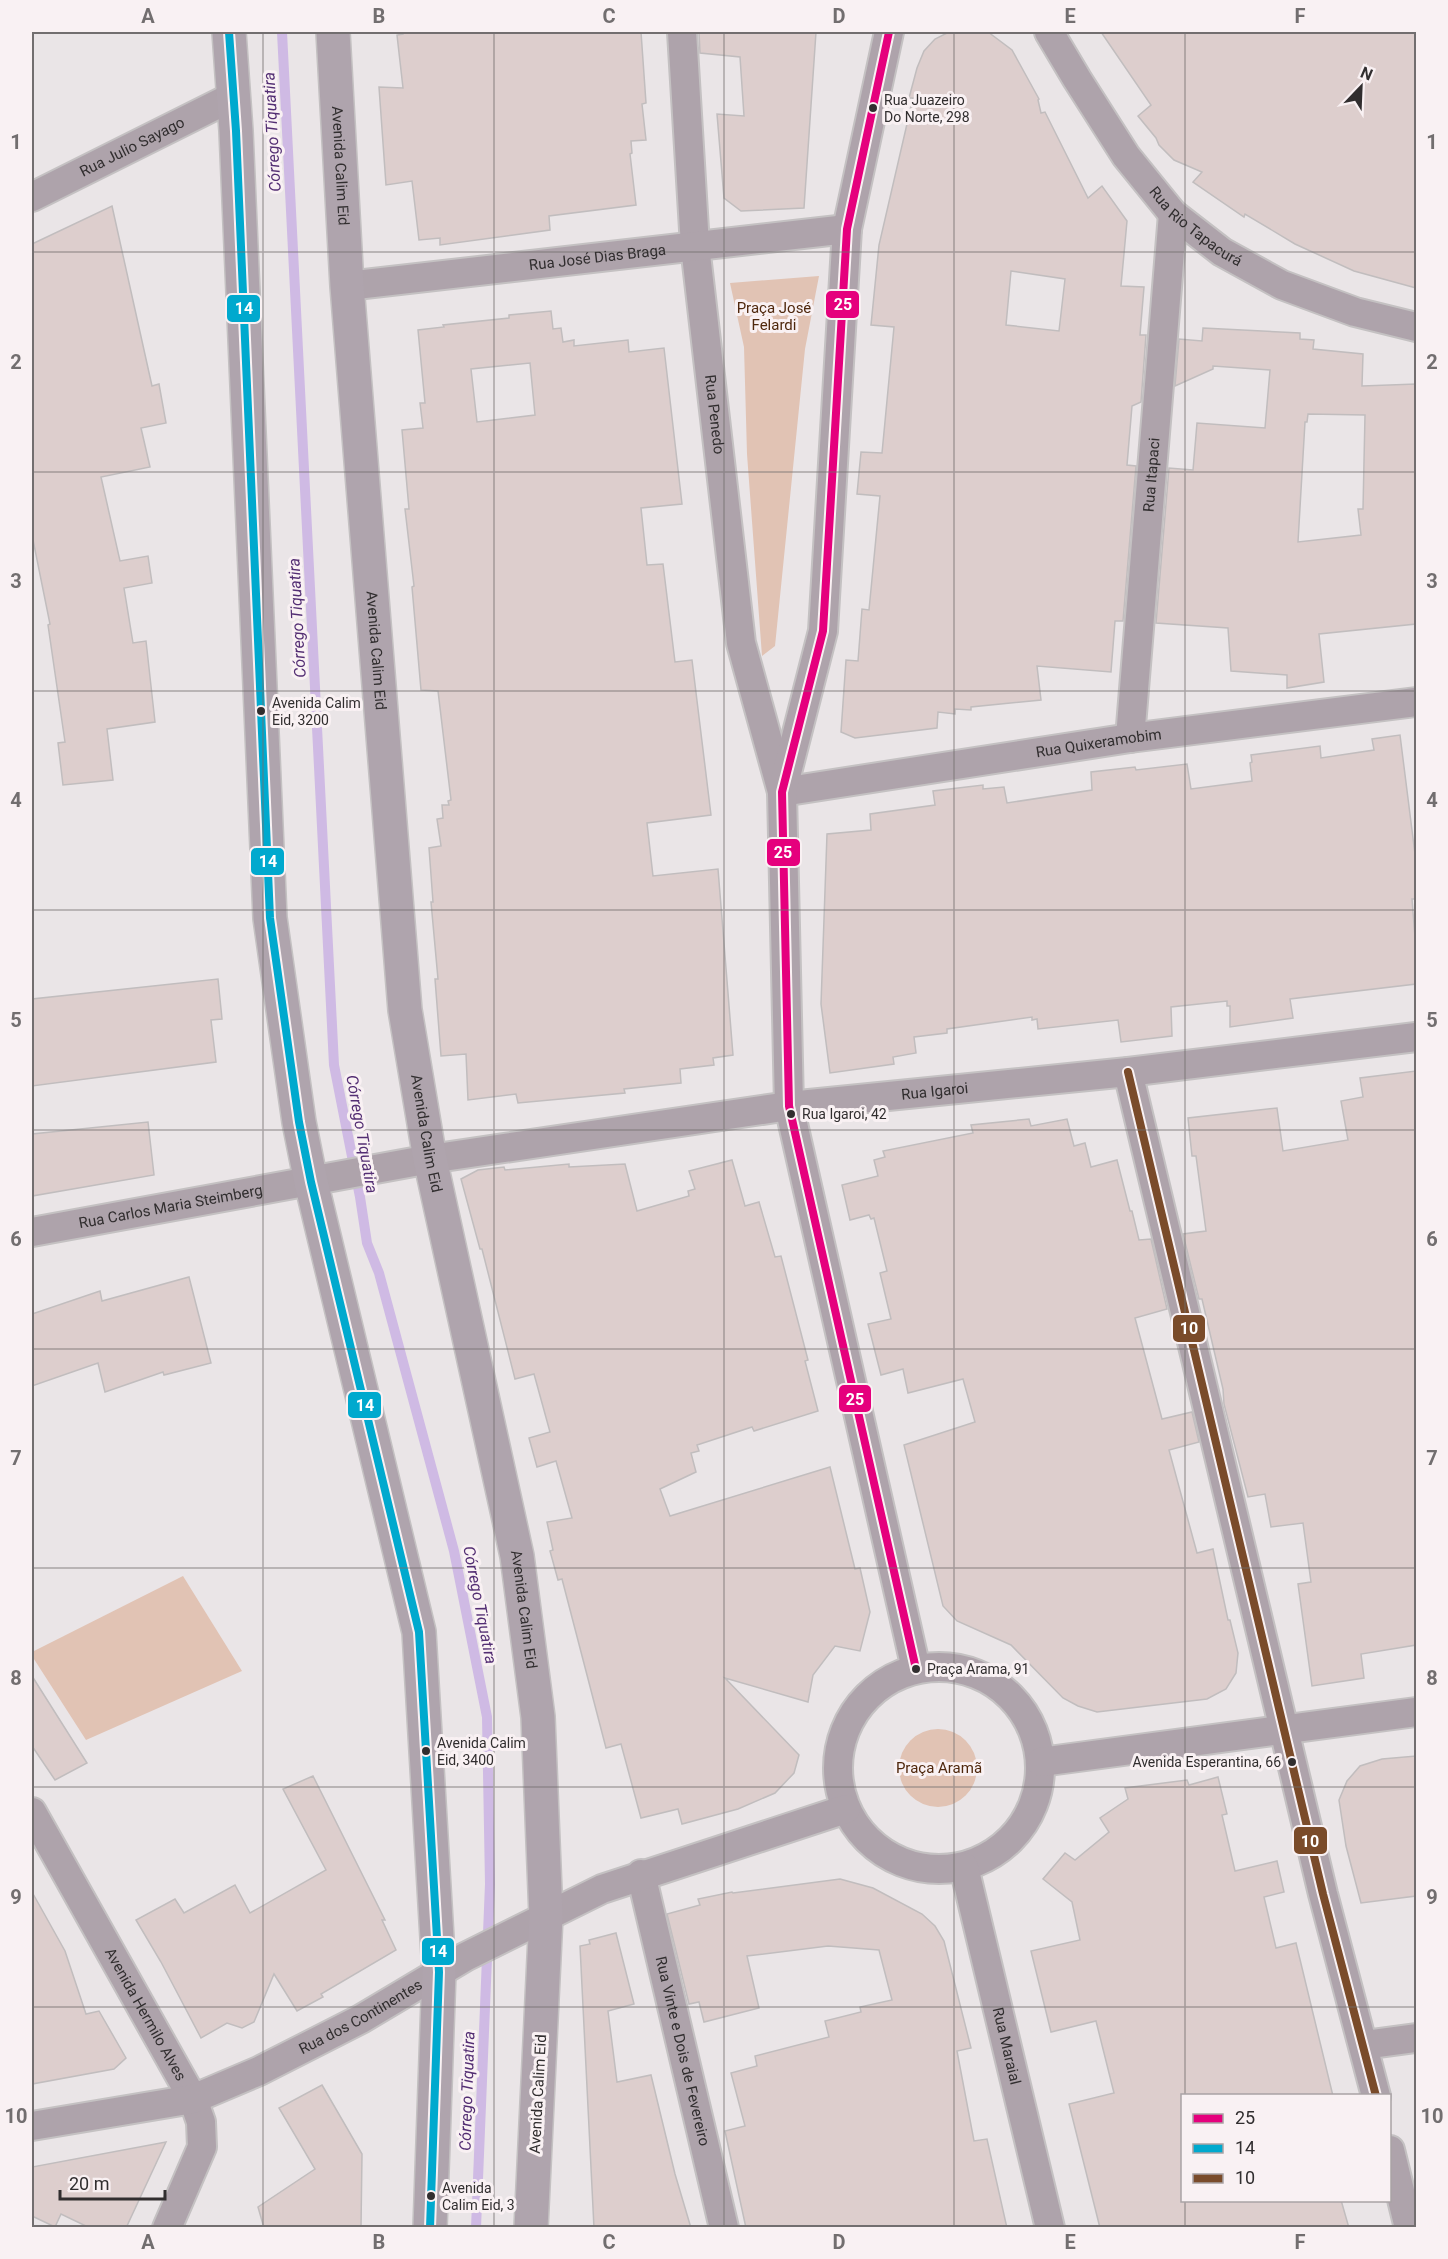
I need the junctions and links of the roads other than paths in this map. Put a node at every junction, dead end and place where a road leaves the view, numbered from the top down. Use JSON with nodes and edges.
{"nodes":[{"id":1,"x":229,"y":32,"type":"edge"},
{"id":2,"x":333,"y":32,"type":"edge"},
{"id":3,"x":682,"y":32,"type":"edge"},
{"id":4,"x":1049,"y":32,"type":"edge"},
{"id":5,"x":891,"y":33,"type":"edge"},
{"id":6,"x":234,"y":96,"type":"junction"},
{"id":7,"x":32,"y":197,"type":"edge"},
{"id":8,"x":1173,"y":214,"type":"junction"},
{"id":9,"x":847,"y":229,"type":"junction"},
{"id":10,"x":695,"y":246,"type":"junction"},
{"id":11,"x":347,"y":286,"type":"junction"},
{"id":12,"x":1416,"y":327,"type":"edge"},
{"id":13,"x":1416,"y":702,"type":"edge"},
{"id":14,"x":1130,"y":738,"type":"junction"},
{"id":15,"x":782,"y":792,"type":"junction"},
{"id":16,"x":1416,"y":1037,"type":"edge"},
{"id":17,"x":1128,"y":1072,"type":"junction"},
{"id":18,"x":789,"y":1106,"type":"junction"},
{"id":19,"x":430,"y":1159,"type":"junction"},
{"id":20,"x":322,"y":1180,"type":"junction"},
{"id":21,"x":32,"y":1232,"type":"edge"},
{"id":22,"x":916,"y":1669,"type":"junction"},
{"id":23,"x":1416,"y":1712,"type":"edge"},
{"id":24,"x":1282,"y":1729,"type":"junction"},
{"id":25,"x":1041,"y":1762,"type":"junction"},
{"id":26,"x":846,"y":1809,"type":"junction"},
{"id":27,"x":32,"y":1812,"type":"edge"},
{"id":28,"x":964,"y":1867,"type":"junction"},
{"id":29,"x":641,"y":1874,"type":"junction"},
{"id":30,"x":546,"y":1916,"type":"junction"},
{"id":31,"x":452,"y":1964,"type":"junction"},
{"id":32,"x":1416,"y":2038,"type":"edge"},
{"id":33,"x":1364,"y":2045,"type":"junction"},
{"id":34,"x":1376,"y":2094,"type":"edge"},
{"id":35,"x":193,"y":2099,"type":"junction"},
{"id":36,"x":32,"y":2126,"type":"edge"},
{"id":37,"x":1391,"y":2158,"type":"edge"},
{"id":38,"x":167,"y":2228,"type":"edge"},
{"id":39,"x":430,"y":2228,"type":"edge"},
{"id":40,"x":531,"y":2228,"type":"edge"},
{"id":41,"x":724,"y":2228,"type":"edge"},
{"id":42,"x":1050,"y":2228,"type":"edge"},
{"id":43,"x":1409,"y":2228,"type":"edge"}],
"edges":[{"from":1,"to":6,"type":"main road"},
{"from":2,"to":11,"type":"main road","name":"Avenida Calim Eid"},
{"from":3,"to":10,"type":"street","name":"Rua Penedo"},
{"from":4,"to":8,"type":"street","name":"Rua Rio Tapacurá"},
{"from":5,"to":9,"type":"street"},
{"from":6,"to":7,"type":"street","name":"Rua Julio Sayago"},
{"from":6,"to":20,"type":"main road"},
{"from":8,"to":12,"type":"street","name":"Rua Rio Tapacurá"},
{"from":8,"to":14,"type":"street","name":"Rua Itapaci"},
{"from":9,"to":10,"type":"street","name":"Rua José Dias Braga"},
{"from":9,"to":15,"type":"street"},
{"from":10,"to":11,"type":"street","name":"Rua José Dias Braga"},
{"from":10,"to":15,"type":"street","name":"Rua Penedo"},
{"from":11,"to":19,"type":"main road","name":"Avenida Calim Eid"},
{"from":13,"to":14,"type":"street","name":"Rua Quixeramobim"},
{"from":14,"to":15,"type":"street","name":"Rua Quixeramobim"},
{"from":15,"to":18,"type":"street"},
{"from":16,"to":17,"type":"street","name":"Rua Igaroi"},
{"from":17,"to":18,"type":"street","name":"Rua Igaroi"},
{"from":17,"to":24,"type":"street"},
{"from":18,"to":19,"type":"street","name":"Rua Igaroi"},
{"from":18,"to":22,"type":"street"},
{"from":19,"to":20,"type":"street","name":"Rua Igaroi"},
{"from":19,"to":30,"type":"main road","name":"Avenida Calim Eid"},
{"from":20,"to":21,"type":"street","name":"Rua Carlos Maria Steimberg"},
{"from":20,"to":31,"type":"main road"},
{"from":22,"to":25,"type":"street"},
{"from":22,"to":26,"type":"street"},
{"from":23,"to":24,"type":"street"},
{"from":24,"to":25,"type":"street"},
{"from":24,"to":33,"type":"street"},
{"from":25,"to":28,"type":"street"},
{"from":26,"to":28,"type":"street"},
{"from":26,"to":29,"type":"street","name":"Rua dos Continentes"},
{"from":27,"to":35,"type":"street","name":"Avenida Hermilo Alves"},
{"from":28,"to":42,"type":"street","name":"Rua Maraial"},
{"from":29,"to":30,"type":"street","name":"Rua dos Continentes"},
{"from":29,"to":41,"type":"street","name":"Rua Vinte e Dois de Fevereiro"},
{"from":30,"to":31,"type":"street","name":"Rua dos Continentes"},
{"from":30,"to":40,"type":"main road","name":"Avenida Calim Eid"},
{"from":31,"to":35,"type":"street","name":"Rua dos Continentes"},
{"from":31,"to":39,"type":"main road"},
{"from":32,"to":33,"type":"street"},
{"from":33,"to":34,"type":"street"},
{"from":35,"to":36,"type":"street","name":"Rua dos Continentes"},
{"from":35,"to":38,"type":"street","name":"Avenida Hermilo Alves"},
{"from":37,"to":43,"type":"street"}]}
